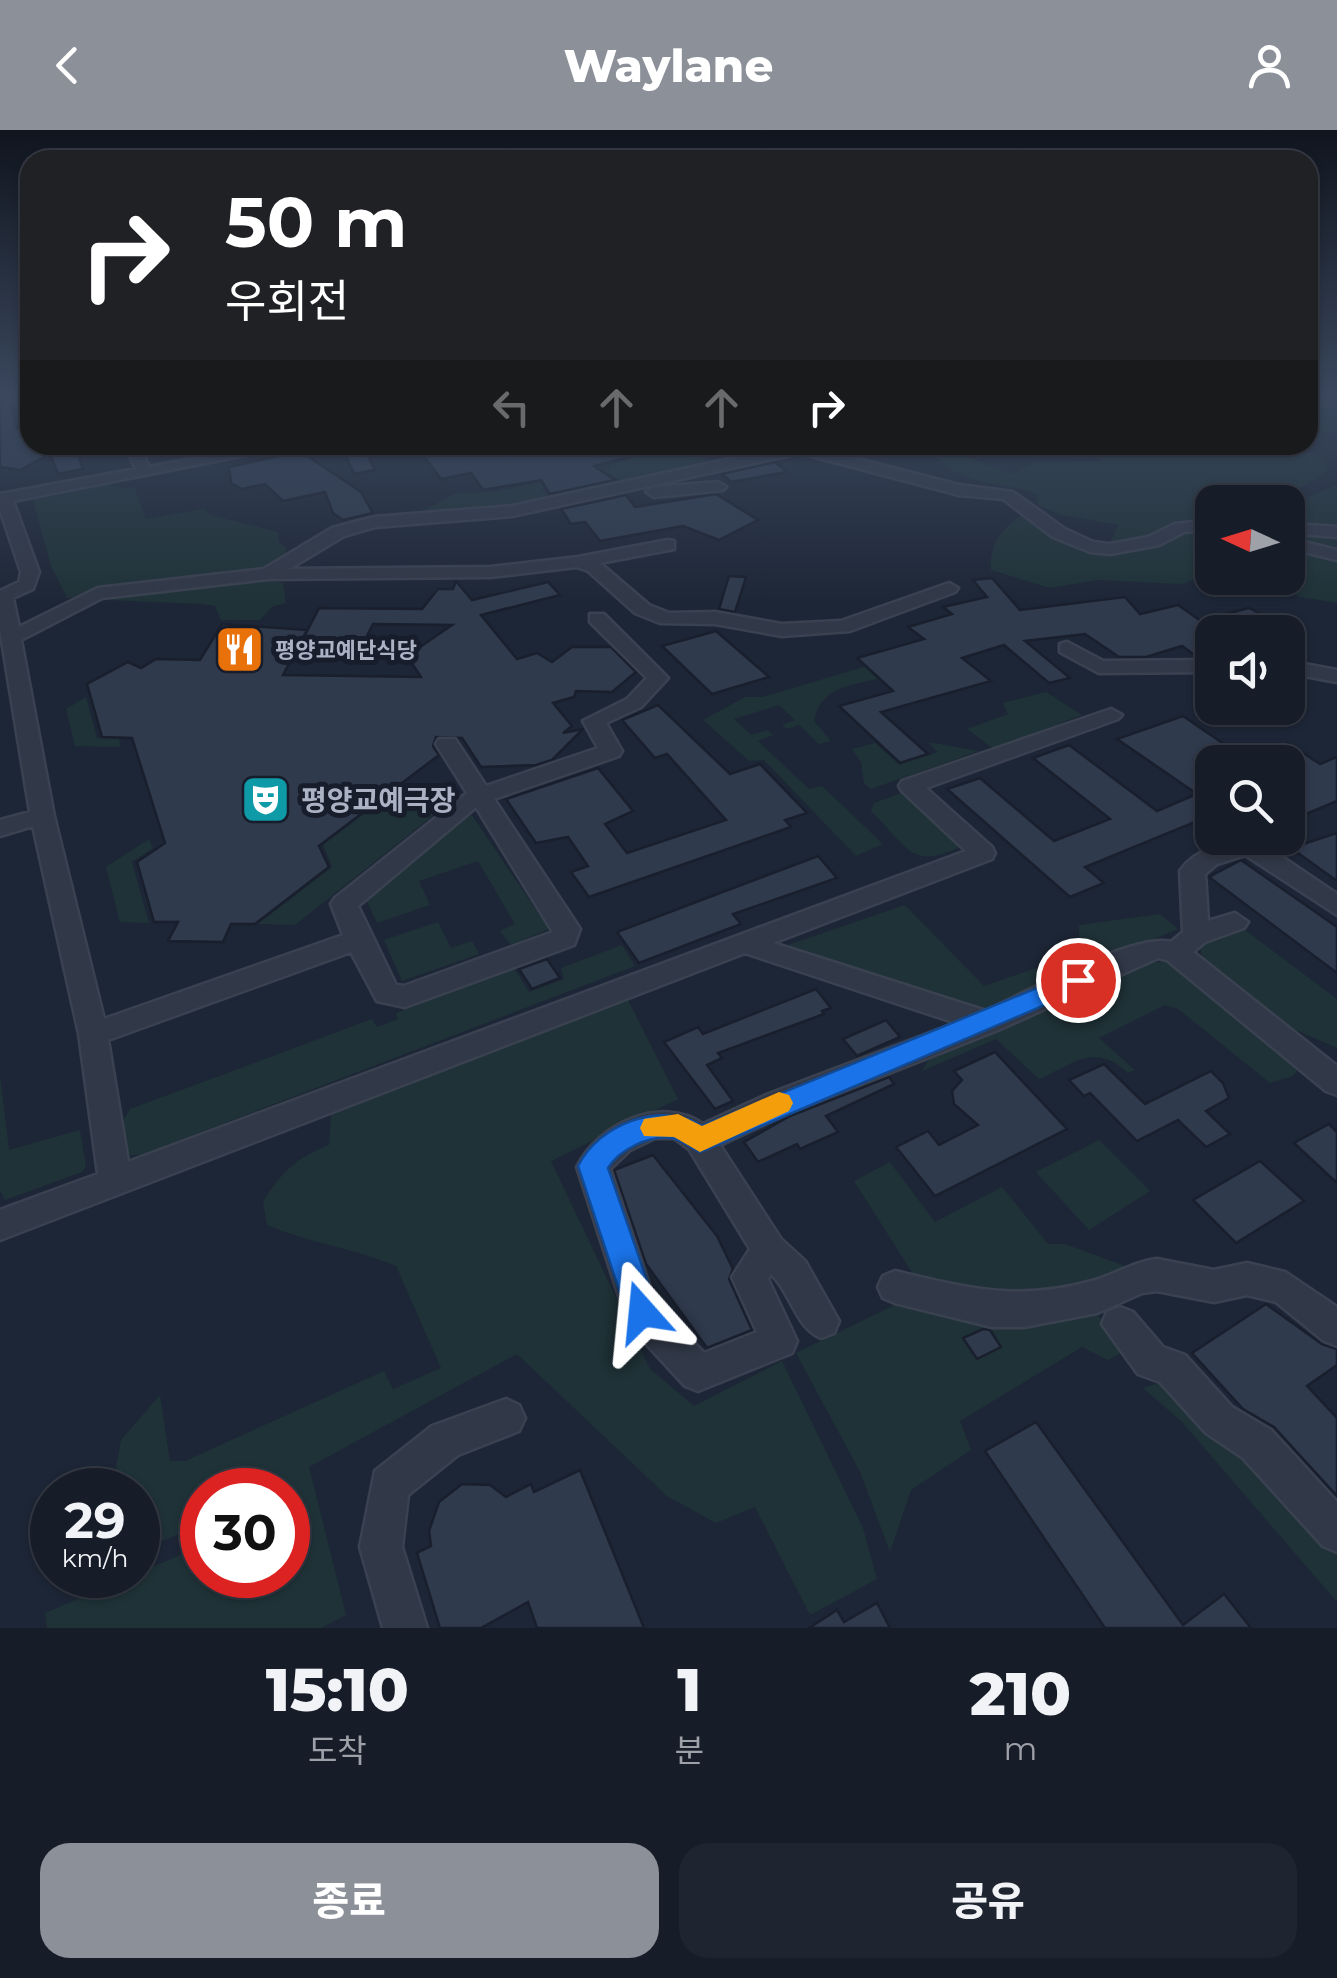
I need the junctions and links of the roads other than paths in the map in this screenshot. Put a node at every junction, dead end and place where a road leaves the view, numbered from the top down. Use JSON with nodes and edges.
{"nodes":[{"id":1,"x":141,"y":465,"type":"edge"},
{"id":2,"x":178,"y":465,"type":"edge"},
{"id":3,"x":729,"y":465,"type":"edge"},
{"id":4,"x":870,"y":465,"type":"edge"},
{"id":5,"x":144,"y":471,"type":"junction"},
{"id":6,"x":718,"y":487,"type":"dead end"},
{"id":7,"x":599,"y":494,"type":"junction"},
{"id":8,"x":2,"y":498,"type":"edge"},
{"id":9,"x":1195,"y":526,"type":"edge"},
{"id":10,"x":1180,"y":527,"type":"junction"},
{"id":11,"x":1195,"y":530,"type":"edge"},
{"id":12,"x":1305,"y":530,"type":"edge"},
{"id":13,"x":1337,"y":532,"type":"edge"},
{"id":14,"x":668,"y":546,"type":"dead end"},
{"id":15,"x":1305,"y":547,"type":"edge"},
{"id":16,"x":1337,"y":555,"type":"edge"},
{"id":17,"x":578,"y":562,"type":"junction"},
{"id":18,"x":268,"y":574,"type":"junction"},
{"id":19,"x":302,"y":583,"type":"dead end"},
{"id":20,"x":949,"y":588,"type":"dead end"},
{"id":21,"x":2,"y":598,"type":"edge"},
{"id":22,"x":597,"y":618,"type":"dead end"},
{"id":23,"x":11,"y":638,"type":"junction"},
{"id":24,"x":1067,"y":648,"type":"dead end"},
{"id":25,"x":1195,"y":666,"type":"edge"},
{"id":26,"x":1305,"y":669,"type":"edge"},
{"id":27,"x":1337,"y":676,"type":"edge"},
{"id":28,"x":1111,"y":715,"type":"dead end"},
{"id":29,"x":446,"y":744,"type":"dead end"},
{"id":30,"x":482,"y":796,"type":"junction"},
{"id":31,"x":42,"y":816,"type":"junction"},
{"id":32,"x":0,"y":828,"type":"edge"},
{"id":33,"x":1218,"y":855,"type":"edge"},
{"id":34,"x":1261,"y":855,"type":"edge"},
{"id":35,"x":1337,"y":906,"type":"edge"},
{"id":36,"x":1236,"y":922,"type":"dead end"},
{"id":37,"x":358,"y":940,"type":"junction"},
{"id":38,"x":744,"y":943,"type":"junction"},
{"id":39,"x":1186,"y":944,"type":"junction"},
{"id":40,"x":988,"y":1022,"type":"junction"},
{"id":41,"x":93,"y":1034,"type":"junction"},
{"id":42,"x":1337,"y":1083,"type":"edge"},
{"id":43,"x":700,"y":1140,"type":"junction"},
{"id":44,"x":114,"y":1181,"type":"junction"},
{"id":45,"x":0,"y":1225,"type":"edge"},
{"id":46,"x":770,"y":1250,"type":"junction"},
{"id":47,"x":895,"y":1287,"type":"dead end"},
{"id":48,"x":821,"y":1321,"type":"dead end"},
{"id":49,"x":1120,"y":1324,"type":"dead end"},
{"id":50,"x":1337,"y":1329,"type":"edge"},
{"id":51,"x":506,"y":1418,"type":"dead end"},
{"id":52,"x":1337,"y":1532,"type":"edge"},
{"id":53,"x":405,"y":1628,"type":"edge"}],
"edges":[{"from":1,"to":5,"type":"street"},
{"from":2,"to":5,"type":"street"},
{"from":3,"to":7,"type":"street"},
{"from":4,"to":10,"type":"street"},
{"from":5,"to":8,"type":"street"},
{"from":6,"to":7,"type":"street"},
{"from":7,"to":18,"type":"street"},
{"from":8,"to":21,"type":"street"},
{"from":9,"to":10,"type":"street"},
{"from":10,"to":11,"type":"street"},
{"from":12,"to":13,"type":"street"},
{"from":14,"to":17,"type":"street"},
{"from":15,"to":16,"type":"street"},
{"from":17,"to":18,"type":"street"},
{"from":17,"to":20,"type":"street"},
{"from":18,"to":19,"type":"street"},
{"from":18,"to":23,"type":"street"},
{"from":21,"to":23,"type":"street"},
{"from":22,"to":30,"type":"street"},
{"from":23,"to":31,"type":"street"},
{"from":24,"to":25,"type":"street"},
{"from":26,"to":27,"type":"street"},
{"from":28,"to":38,"type":"street"},
{"from":29,"to":30,"type":"street"},
{"from":30,"to":37,"type":"street"},
{"from":30,"to":37,"type":"street"},
{"from":31,"to":32,"type":"street"},
{"from":31,"to":41,"type":"street"},
{"from":33,"to":39,"type":"street"},
{"from":34,"to":35,"type":"street"},
{"from":36,"to":39,"type":"street"},
{"from":37,"to":41,"type":"street"},
{"from":38,"to":40,"type":"street"},
{"from":38,"to":44,"type":"street"},
{"from":39,"to":40,"type":"street"},
{"from":39,"to":42,"type":"street"},
{"from":40,"to":43,"type":"street"},
{"from":41,"to":44,"type":"street"},
{"from":43,"to":46,"type":"street"},
{"from":43,"to":46,"type":"street"},
{"from":44,"to":45,"type":"street"},
{"from":46,"to":48,"type":"street"},
{"from":47,"to":50,"type":"street"},
{"from":49,"to":52,"type":"street"},
{"from":51,"to":53,"type":"street"}]}
